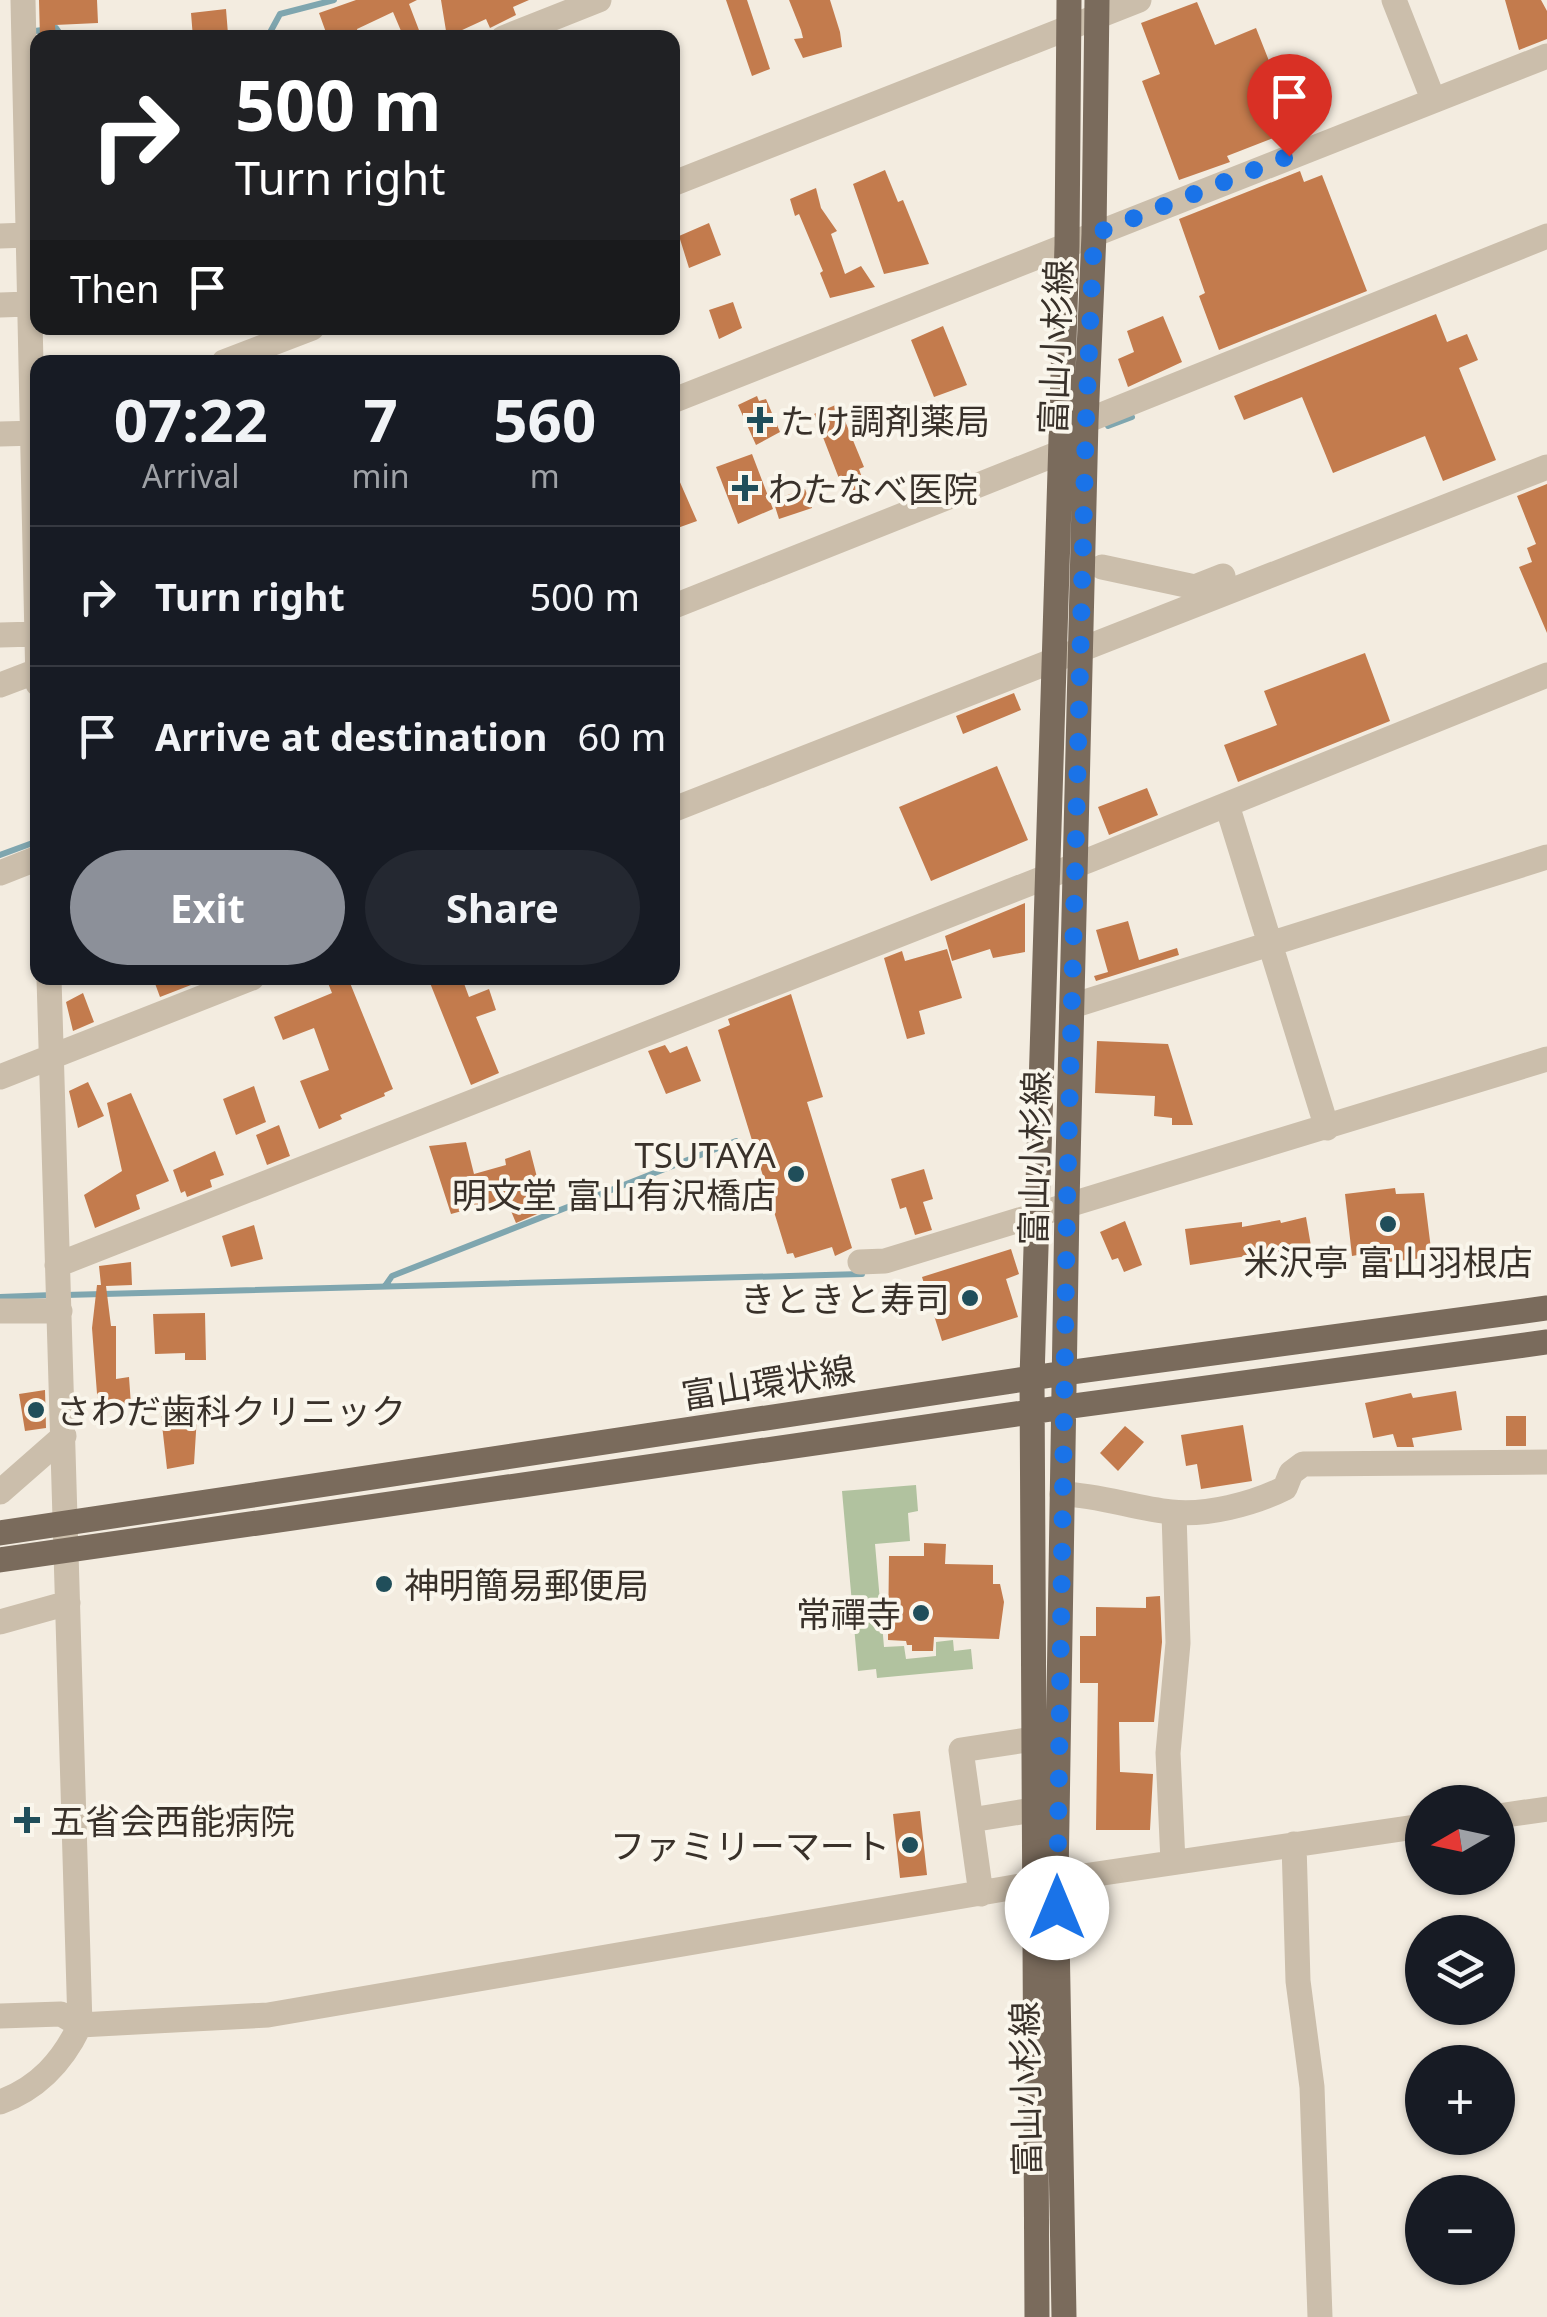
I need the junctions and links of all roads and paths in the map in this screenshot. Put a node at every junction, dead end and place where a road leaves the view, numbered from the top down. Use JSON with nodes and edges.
{"nodes":[{"id":1,"x":24,"y":0,"type":"edge"},
{"id":2,"x":599,"y":0,"type":"edge"},
{"id":3,"x":1069,"y":0,"type":"edge"},
{"id":4,"x":1138,"y":0,"type":"edge"},
{"id":5,"x":1394,"y":0,"type":"edge"},
{"id":6,"x":1097,"y":8,"type":"edge"},
{"id":7,"x":1068,"y":27,"type":"junction"},
{"id":8,"x":523,"y":30,"type":"edge"},
{"id":9,"x":12,"y":39,"type":"edge"},
{"id":10,"x":1547,"y":56,"type":"edge"},
{"id":11,"x":1433,"y":99,"type":"junction"},
{"id":12,"x":680,"y":181,"type":"edge"},
{"id":13,"x":30,"y":217,"type":"edge"},
{"id":14,"x":30,"y":227,"type":"edge"},
{"id":15,"x":1094,"y":234,"type":"junction"},
{"id":16,"x":0,"y":236,"type":"edge"},
{"id":17,"x":1547,"y":236,"type":"edge"},
{"id":18,"x":1067,"y":245,"type":"junction"},
{"id":19,"x":30,"y":266,"type":"edge"},
{"id":20,"x":0,"y":304,"type":"edge"},
{"id":21,"x":29,"y":304,"type":"junction"},
{"id":22,"x":30,"y":330,"type":"edge"},
{"id":23,"x":294,"y":335,"type":"edge"},
{"id":24,"x":242,"y":355,"type":"edge"},
{"id":25,"x":680,"y":398,"type":"edge"},
{"id":26,"x":1086,"y":421,"type":"junction"},
{"id":27,"x":30,"y":433,"type":"edge"},
{"id":28,"x":0,"y":434,"type":"edge"},
{"id":29,"x":1059,"y":452,"type":"junction"},
{"id":30,"x":1505,"y":466,"type":"dead end"},
{"id":31,"x":1547,"y":467,"type":"edge"},
{"id":32,"x":1102,"y":567,"type":"dead end"},
{"id":33,"x":1235,"y":580,"type":"junction"},
{"id":34,"x":680,"y":605,"type":"edge"},
{"id":35,"x":30,"y":634,"type":"edge"},
{"id":36,"x":0,"y":635,"type":"edge"},
{"id":37,"x":1083,"y":649,"type":"junction"},
{"id":38,"x":1054,"y":660,"type":"junction"},
{"id":39,"x":30,"y":674,"type":"edge"},
{"id":40,"x":1547,"y":675,"type":"edge"},
{"id":41,"x":0,"y":685,"type":"edge"},
{"id":42,"x":1227,"y":805,"type":"junction"},
{"id":43,"x":680,"y":807,"type":"edge"},
{"id":44,"x":1547,"y":857,"type":"edge"},
{"id":45,"x":30,"y":861,"type":"edge"},
{"id":46,"x":1075,"y":865,"type":"junction"},
{"id":47,"x":0,"y":873,"type":"edge"},
{"id":48,"x":1047,"y":875,"type":"junction"},
{"id":49,"x":1270,"y":944,"type":"junction"},
{"id":50,"x":49,"y":985,"type":"edge"},
{"id":51,"x":234,"y":985,"type":"edge"},
{"id":52,"x":1072,"y":1006,"type":"junction"},
{"id":53,"x":51,"y":1058,"type":"junction"},
{"id":54,"x":1547,"y":1059,"type":"edge"},
{"id":55,"x":0,"y":1077,"type":"edge"},
{"id":56,"x":1327,"y":1128,"type":"junction"},
{"id":57,"x":1067,"y":1204,"type":"junction"},
{"id":58,"x":1037,"y":1215,"type":"junction"},
{"id":59,"x":860,"y":1262,"type":"dead end"},
{"id":60,"x":56,"y":1266,"type":"junction"},
{"id":61,"x":1547,"y":1308,"type":"edge"},
{"id":62,"x":0,"y":1312,"type":"edge"},
{"id":63,"x":60,"y":1312,"type":"junction"},
{"id":64,"x":1547,"y":1342,"type":"edge"},
{"id":65,"x":1066,"y":1373,"type":"junction"},
{"id":66,"x":1032,"y":1378,"type":"junction"},
{"id":67,"x":1065,"y":1408,"type":"junction"},
{"id":68,"x":1032,"y":1413,"type":"junction"},
{"id":69,"x":64,"y":1436,"type":"junction"},
{"id":70,"x":1547,"y":1462,"type":"edge"},
{"id":71,"x":0,"y":1492,"type":"edge"},
{"id":72,"x":1062,"y":1494,"type":"junction"},
{"id":73,"x":1174,"y":1512,"type":"junction"},
{"id":74,"x":66,"y":1523,"type":"junction"},
{"id":75,"x":0,"y":1533,"type":"edge"},
{"id":76,"x":67,"y":1550,"type":"junction"},
{"id":77,"x":0,"y":1560,"type":"edge"},
{"id":78,"x":68,"y":1602,"type":"junction"},
{"id":79,"x":0,"y":1622,"type":"edge"},
{"id":80,"x":1033,"y":1739,"type":"junction"},
{"id":81,"x":1547,"y":1809,"type":"edge"},
{"id":82,"x":1033,"y":1810,"type":"junction"},
{"id":83,"x":1515,"y":1814,"type":"edge"},
{"id":84,"x":971,"y":1820,"type":"junction"},
{"id":85,"x":1405,"y":1828,"type":"edge"},
{"id":86,"x":1294,"y":1844,"type":"junction"},
{"id":87,"x":1173,"y":1862,"type":"junction"},
{"id":88,"x":1044,"y":1882,"type":"junction"},
{"id":89,"x":981,"y":1894,"type":"junction"},
{"id":90,"x":0,"y":2016,"type":"edge"},
{"id":91,"x":80,"y":2024,"type":"junction"},
{"id":92,"x":0,"y":2102,"type":"edge"},
{"id":93,"x":1038,"y":2317,"type":"edge"},
{"id":94,"x":1064,"y":2317,"type":"edge"},
{"id":95,"x":1320,"y":2317,"type":"edge"}],
"edges":[{"from":1,"to":9,"type":"street"},
{"from":2,"to":8,"type":"street"},
{"from":3,"to":7,"type":"main road","name":"富山小杉線"},
{"from":4,"to":6,"type":"street"},
{"from":5,"to":11,"type":"street"},
{"from":6,"to":7,"type":"street"},
{"from":6,"to":15,"type":"main road","name":"富山小杉線"},
{"from":7,"to":12,"type":"street"},
{"from":7,"to":18,"type":"main road","name":"富山小杉線"},
{"from":9,"to":13,"type":"street"},
{"from":10,"to":11,"type":"street"},
{"from":11,"to":15,"type":"street"},
{"from":14,"to":16,"type":"street"},
{"from":15,"to":18,"type":"street"},
{"from":15,"to":26,"type":"main road","name":"富山小杉線"},
{"from":17,"to":26,"type":"street"},
{"from":18,"to":25,"type":"street"},
{"from":18,"to":29,"type":"main road","name":"富山小杉線"},
{"from":19,"to":21,"type":"street"},
{"from":20,"to":21,"type":"street"},
{"from":21,"to":22,"type":"street"},
{"from":23,"to":24,"type":"street"},
{"from":26,"to":37,"type":"main road","name":"富山小杉線"},
{"from":27,"to":28,"type":"street"},
{"from":29,"to":34,"type":"street"},
{"from":29,"to":38,"type":"main road","name":"富山小杉線"},
{"from":30,"to":33,"type":"street"},
{"from":31,"to":33,"type":"street"},
{"from":32,"to":33,"type":"street"},
{"from":33,"to":37,"type":"street"},
{"from":35,"to":36,"type":"street"},
{"from":37,"to":38,"type":"street"},
{"from":37,"to":46,"type":"main road","name":"富山小杉線"},
{"from":38,"to":43,"type":"street"},
{"from":38,"to":48,"type":"main road","name":"富山小杉線"},
{"from":39,"to":41,"type":"street"},
{"from":40,"to":42,"type":"street"},
{"from":42,"to":46,"type":"street"},
{"from":42,"to":49,"type":"street"},
{"from":44,"to":49,"type":"street"},
{"from":45,"to":47,"type":"street"},
{"from":46,"to":48,"type":"street"},
{"from":46,"to":52,"type":"main road","name":"富山小杉線"},
{"from":48,"to":58,"type":"main road","name":"富山小杉線"},
{"from":48,"to":60,"type":"street"},
{"from":49,"to":52,"type":"street"},
{"from":49,"to":56,"type":"street"},
{"from":50,"to":53,"type":"street"},
{"from":51,"to":53,"type":"street"},
{"from":52,"to":57,"type":"main road","name":"富山小杉線"},
{"from":53,"to":55,"type":"street"},
{"from":53,"to":60,"type":"street"},
{"from":54,"to":56,"type":"street"},
{"from":56,"to":57,"type":"street"},
{"from":57,"to":58,"type":"street"},
{"from":57,"to":65,"type":"main road","name":"富山小杉線"},
{"from":58,"to":59,"type":"street"},
{"from":58,"to":66,"type":"main road","name":"富山小杉線"},
{"from":60,"to":63,"type":"street"},
{"from":61,"to":65,"type":"main road","name":"富山環状線"},
{"from":62,"to":63,"type":"street"},
{"from":63,"to":69,"type":"street"},
{"from":64,"to":67,"type":"main road","name":"富山環状線"},
{"from":65,"to":66,"type":"main road","name":"富山環状線"},
{"from":65,"to":67,"type":"main road","name":"富山小杉線"},
{"from":66,"to":68,"type":"main road","name":"富山小杉線"},
{"from":66,"to":74,"type":"main road","name":"富山環状線"},
{"from":67,"to":68,"type":"main road","name":"富山環状線"},
{"from":67,"to":72,"type":"main road","name":"富山小杉線"},
{"from":68,"to":76,"type":"main road","name":"富山環状線"},
{"from":68,"to":80,"type":"main road","name":"富山小杉線"},
{"from":69,"to":71,"type":"street"},
{"from":69,"to":74,"type":"street"},
{"from":70,"to":73,"type":"street"},
{"from":72,"to":73,"type":"street"},
{"from":72,"to":88,"type":"main road","name":"富山小杉線"},
{"from":73,"to":87,"type":"street"},
{"from":74,"to":75,"type":"main road","name":"富山環状線"},
{"from":74,"to":76,"type":"street"},
{"from":76,"to":77,"type":"main road","name":"富山環状線"},
{"from":76,"to":78,"type":"street"},
{"from":78,"to":79,"type":"street"},
{"from":78,"to":91,"type":"street"},
{"from":80,"to":82,"type":"main road","name":"富山小杉線"},
{"from":80,"to":84,"type":"street"},
{"from":81,"to":83,"type":"street"},
{"from":82,"to":84,"type":"street"},
{"from":82,"to":88,"type":"main road","name":"富山小杉線"},
{"from":84,"to":89,"type":"street"},
{"from":85,"to":86,"type":"street"},
{"from":86,"to":87,"type":"street"},
{"from":86,"to":95,"type":"street"},
{"from":87,"to":88,"type":"street"},
{"from":88,"to":89,"type":"street"},
{"from":88,"to":93,"type":"main road","name":"富山小杉線"},
{"from":88,"to":94,"type":"main road","name":"富山小杉線"},
{"from":89,"to":91,"type":"street"},
{"from":90,"to":91,"type":"street"},
{"from":91,"to":92,"type":"street"}]}
